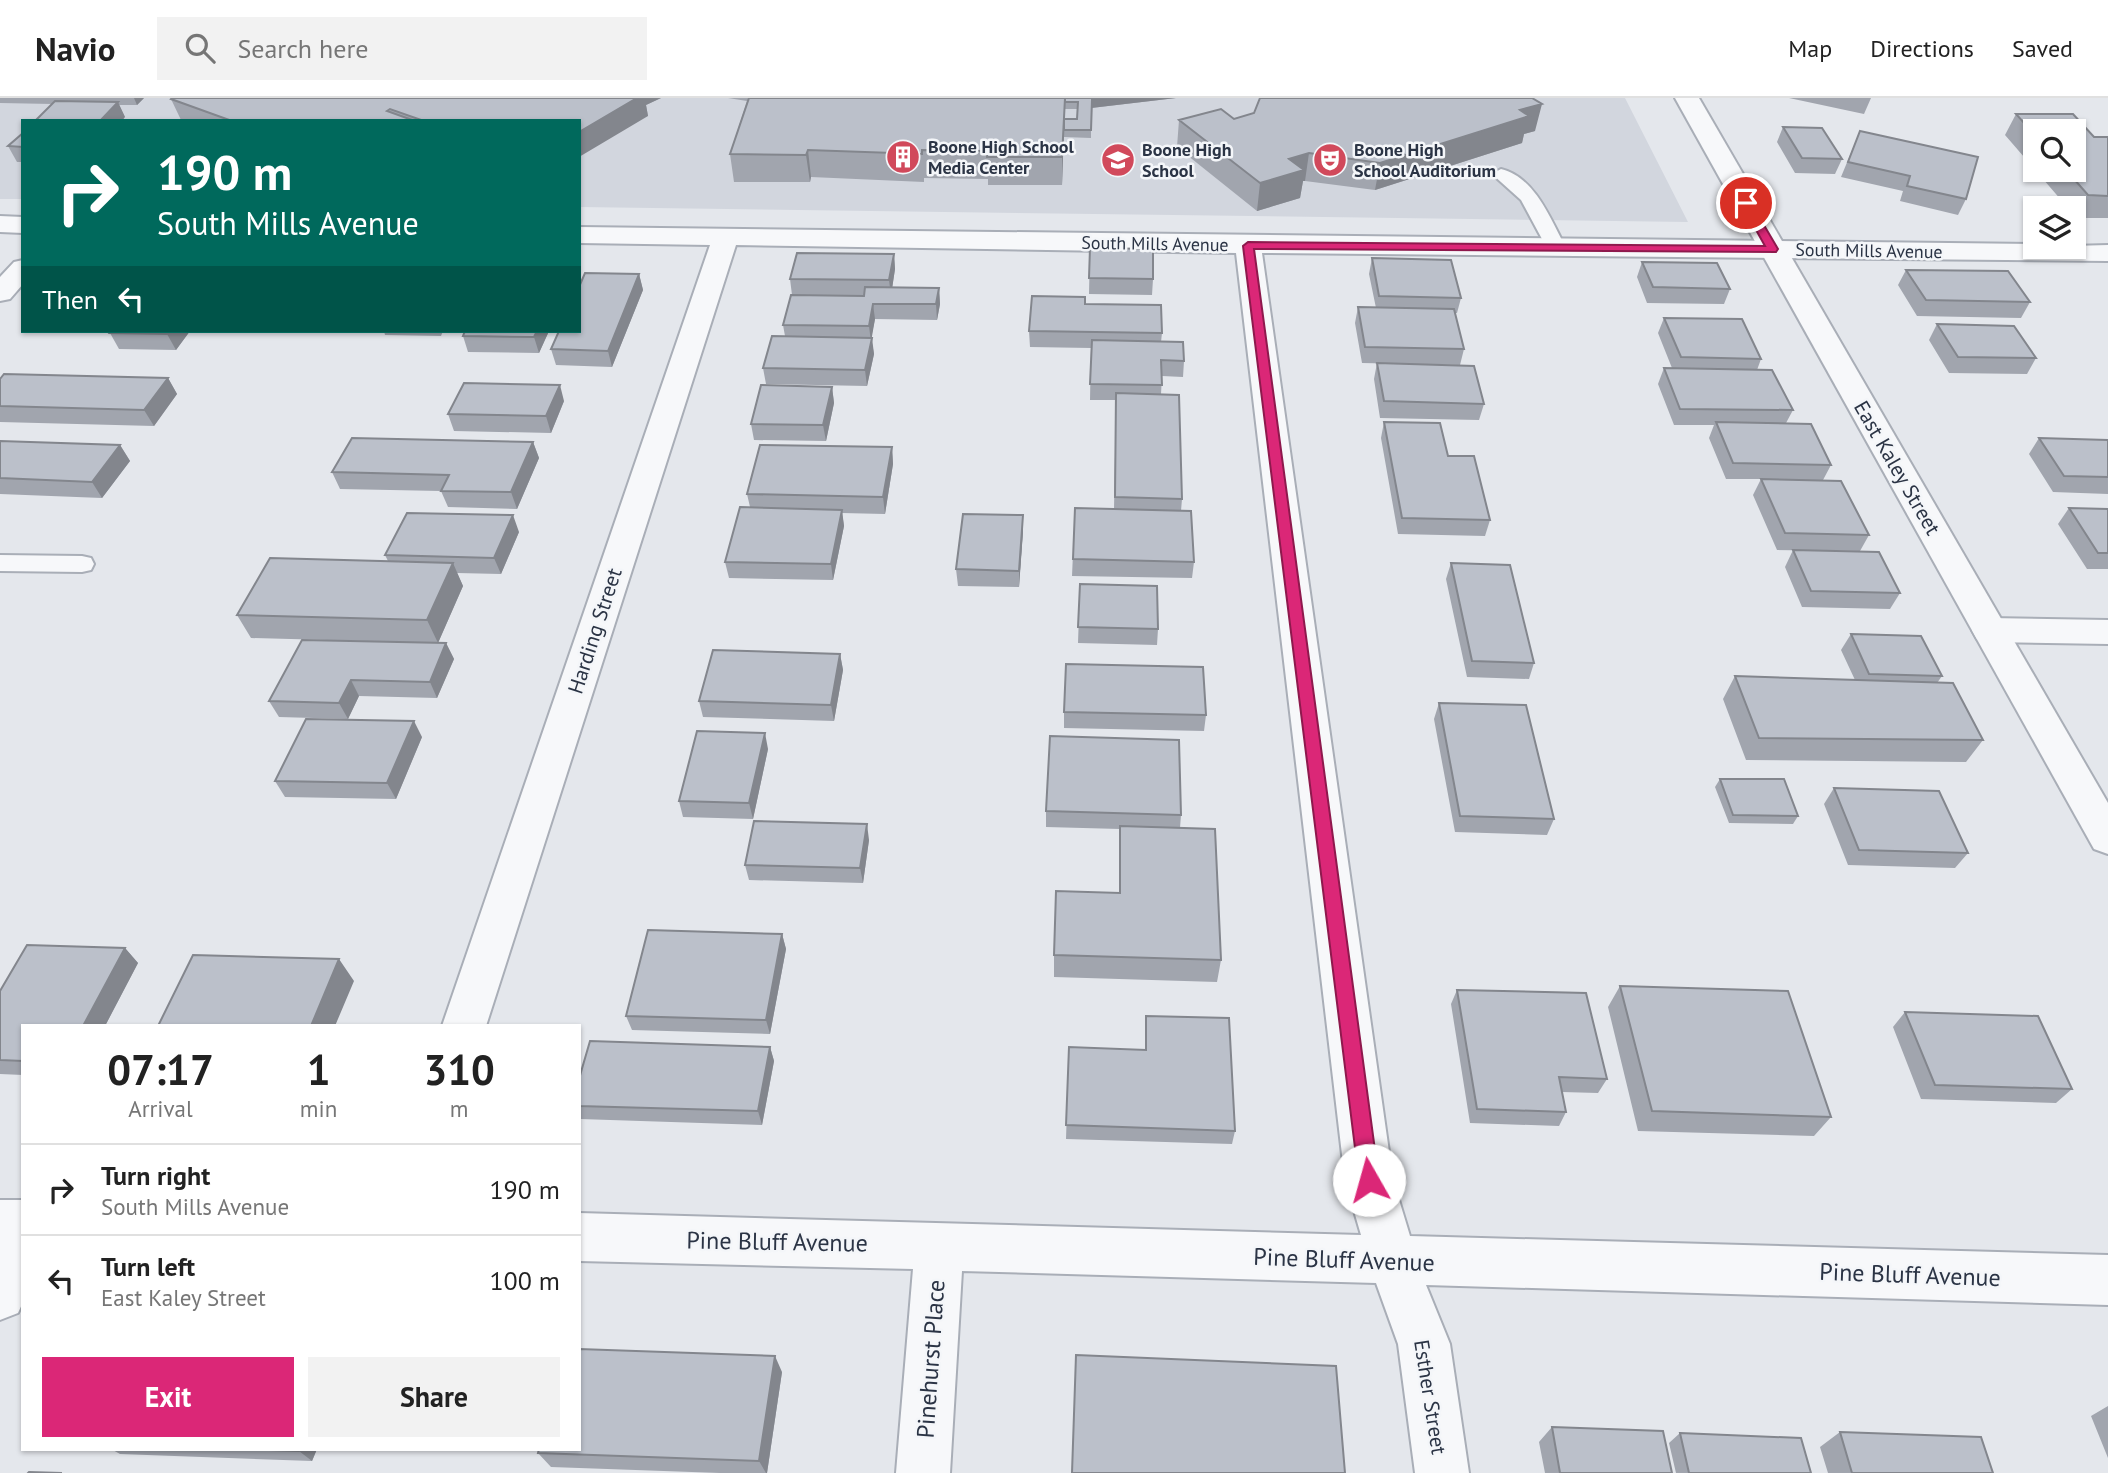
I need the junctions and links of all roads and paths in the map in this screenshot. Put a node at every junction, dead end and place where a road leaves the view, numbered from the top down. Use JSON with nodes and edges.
{"nodes":[{"id":1,"x":1687,"y":98,"type":"edge"},
{"id":2,"x":1501,"y":174,"type":"dead end"},
{"id":3,"x":0,"y":224,"type":"edge"},
{"id":4,"x":21,"y":225,"type":"edge"},
{"id":5,"x":581,"y":235,"type":"edge"},
{"id":6,"x":726,"y":237,"type":"junction"},
{"id":7,"x":1248,"y":246,"type":"junction"},
{"id":8,"x":1556,"y":248,"type":"junction"},
{"id":9,"x":1772,"y":249,"type":"junction"},
{"id":10,"x":2108,"y":253,"type":"edge"},
{"id":11,"x":21,"y":270,"type":"edge"},
{"id":12,"x":0,"y":293,"type":"edge"},
{"id":13,"x":0,"y":563,"type":"edge"},
{"id":14,"x":82,"y":564,"type":"dead end"},
{"id":15,"x":1990,"y":630,"type":"junction"},
{"id":16,"x":2108,"y":632,"type":"edge"},
{"id":17,"x":2108,"y":838,"type":"edge"},
{"id":18,"x":465,"y":1024,"type":"edge"},
{"id":19,"x":0,"y":1223,"type":"edge"},
{"id":20,"x":21,"y":1223,"type":"edge"},
{"id":21,"x":581,"y":1237,"type":"edge"},
{"id":22,"x":939,"y":1245,"type":"junction"},
{"id":23,"x":21,"y":1252,"type":"edge"},
{"id":24,"x":1393,"y":1262,"type":"junction"},
{"id":25,"x":2108,"y":1280,"type":"edge"},
{"id":26,"x":0,"y":1295,"type":"edge"},
{"id":27,"x":923,"y":1473,"type":"edge"},
{"id":28,"x":1442,"y":1473,"type":"edge"}],
"edges":[{"from":1,"to":9,"type":"street","name":"East Kaley Street"},
{"from":2,"to":8,"type":"lane"},
{"from":3,"to":4,"type":"street"},
{"from":5,"to":6,"type":"street","name":"South Mills Avenue"},
{"from":6,"to":7,"type":"street","name":"South Mills Avenue"},
{"from":6,"to":18,"type":"street","name":"Harding Street"},
{"from":7,"to":8,"type":"street","name":"South Mills Avenue"},
{"from":7,"to":24,"type":"street","name":"Esther Street"},
{"from":8,"to":9,"type":"street","name":"South Mills Avenue"},
{"from":9,"to":10,"type":"street","name":"South Mills Avenue"},
{"from":9,"to":15,"type":"street","name":"East Kaley Street"},
{"from":11,"to":12,"type":"street"},
{"from":13,"to":14,"type":"lane"},
{"from":15,"to":16,"type":"street"},
{"from":15,"to":17,"type":"street","name":"East Kaley Street"},
{"from":19,"to":20,"type":"street"},
{"from":21,"to":22,"type":"street","name":"Pine Bluff Avenue"},
{"from":22,"to":24,"type":"street","name":"Pine Bluff Avenue"},
{"from":22,"to":27,"type":"street","name":"Pinehurst Place"},
{"from":23,"to":26,"type":"street"},
{"from":24,"to":25,"type":"street","name":"Pine Bluff Avenue"},
{"from":24,"to":28,"type":"street","name":"Esther Street"}]}
